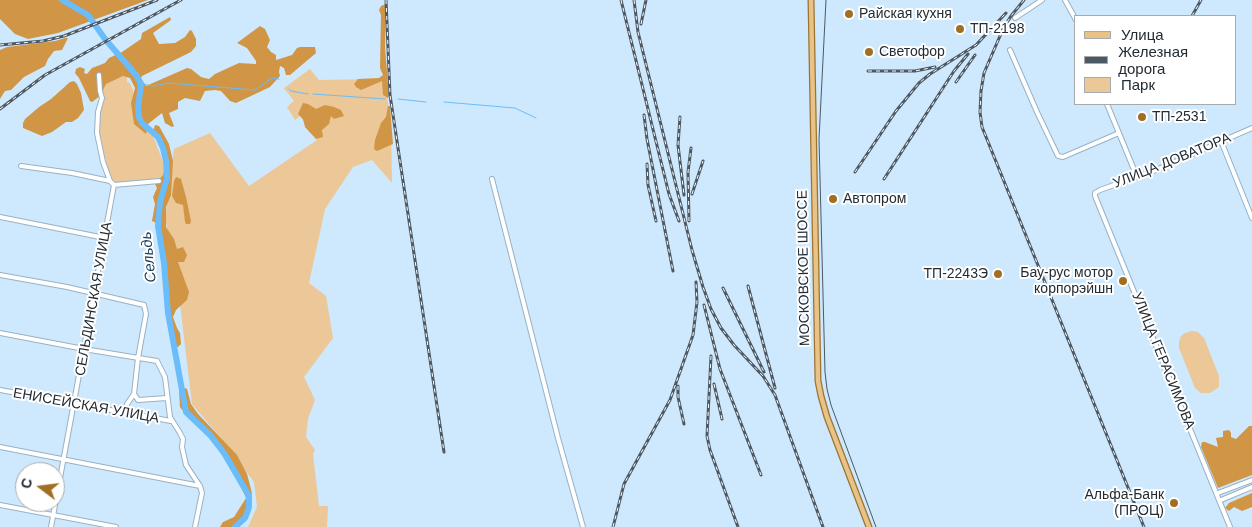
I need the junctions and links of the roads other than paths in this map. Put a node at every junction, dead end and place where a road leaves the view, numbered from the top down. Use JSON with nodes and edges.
{"nodes":[{"id":1,"x":812,"y":0,"type":"edge"},
{"id":2,"x":1042,"y":0,"type":"edge"},
{"id":3,"x":1065,"y":0,"type":"edge"},
{"id":4,"x":1074,"y":16,"type":"edge"},
{"id":5,"x":1015,"y":18,"type":"dead end"},
{"id":6,"x":1010,"y":50,"type":"dead end"},
{"id":7,"x":99,"y":75,"type":"dead end"},
{"id":8,"x":1107,"y":105,"type":"edge"},
{"id":9,"x":1252,"y":128,"type":"edge"},
{"id":10,"x":1119,"y":133,"type":"junction"},
{"id":11,"x":1221,"y":141,"type":"junction"},
{"id":12,"x":21,"y":166,"type":"dead end"},
{"id":13,"x":1137,"y":177,"type":"junction"},
{"id":14,"x":492,"y":179,"type":"dead end"},
{"id":15,"x":110,"y":181,"type":"junction"},
{"id":16,"x":158,"y":181,"type":"dead end"},
{"id":17,"x":114,"y":185,"type":"junction"},
{"id":18,"x":1095,"y":196,"type":"joint"},
{"id":19,"x":0,"y":217,"type":"edge"},
{"id":20,"x":1252,"y":218,"type":"edge"},
{"id":21,"x":105,"y":238,"type":"junction"},
{"id":22,"x":0,"y":275,"type":"edge"},
{"id":23,"x":95,"y":293,"type":"junction"},
{"id":24,"x":0,"y":332,"type":"edge"},
{"id":25,"x":84,"y":349,"type":"junction"},
{"id":26,"x":138,"y":358,"type":"junction"},
{"id":27,"x":0,"y":390,"type":"edge"},
{"id":28,"x":134,"y":394,"type":"junction"},
{"id":29,"x":167,"y":398,"type":"junction"},
{"id":30,"x":75,"y":403,"type":"junction"},
{"id":31,"x":125,"y":413,"type":"junction"},
{"id":32,"x":171,"y":421,"type":"junction"},
{"id":33,"x":0,"y":447,"type":"edge"},
{"id":34,"x":64,"y":460,"type":"junction"},
{"id":35,"x":1252,"y":480,"type":"edge"},
{"id":36,"x":200,"y":486,"type":"junction"},
{"id":37,"x":1252,"y":487,"type":"edge"},
{"id":38,"x":1218,"y":493,"type":"junction"},
{"id":39,"x":1220,"y":500,"type":"junction"},
{"id":40,"x":0,"y":505,"type":"edge"},
{"id":41,"x":53,"y":514,"type":"junction"},
{"id":42,"x":51,"y":527,"type":"edge"},
{"id":43,"x":116,"y":527,"type":"edge"},
{"id":44,"x":195,"y":527,"type":"edge"},
{"id":45,"x":584,"y":527,"type":"edge"},
{"id":46,"x":869,"y":527,"type":"edge"},
{"id":47,"x":1230,"y":527,"type":"edge"}],
"edges":[{"from":1,"to":46,"type":"main road","name":"МОСКОВСКОЕ ШОССЕ"},
{"from":2,"to":5,"type":"street"},
{"from":3,"to":4,"type":"street"},
{"from":6,"to":10,"type":"street"},
{"from":7,"to":15,"type":"street"},
{"from":8,"to":10,"type":"street"},
{"from":9,"to":11,"type":"street","name":"УЛИЦА ДОВАТОРА"},
{"from":10,"to":13,"type":"street"},
{"from":11,"to":13,"type":"street","name":"УЛИЦА ДОВАТОРА"},
{"from":11,"to":20,"type":"street"},
{"from":12,"to":15,"type":"street"},
{"from":13,"to":18,"type":"street","name":"УЛИЦА ДОВАТОРА"},
{"from":14,"to":45,"type":"street"},
{"from":15,"to":17,"type":"street"},
{"from":16,"to":17,"type":"street"},
{"from":17,"to":21,"type":"street","name":"СЕЛЬДИНСКАЯ УЛИЦА"},
{"from":18,"to":38,"type":"street","name":"УЛИЦА ГЕРАСИМОВА"},
{"from":19,"to":21,"type":"street"},
{"from":21,"to":23,"type":"street","name":"СЕЛЬДИНСКАЯ УЛИЦА"},
{"from":22,"to":23,"type":"street"},
{"from":23,"to":25,"type":"street","name":"СЕЛЬДИНСКАЯ УЛИЦА"},
{"from":23,"to":26,"type":"street"},
{"from":24,"to":25,"type":"street"},
{"from":25,"to":26,"type":"street"},
{"from":25,"to":30,"type":"street","name":"СЕЛЬДИНСКАЯ УЛИЦА"},
{"from":26,"to":28,"type":"street"},
{"from":26,"to":29,"type":"street"},
{"from":27,"to":30,"type":"street","name":"ЕНИСЕЙСКАЯ УЛИЦА"},
{"from":28,"to":29,"type":"street"},
{"from":28,"to":31,"type":"street"},
{"from":29,"to":32,"type":"street"},
{"from":30,"to":31,"type":"street","name":"ЕНИСЕЙСКАЯ УЛИЦА"},
{"from":30,"to":34,"type":"street","name":"СЕЛЬДИНСКАЯ УЛИЦА"},
{"from":31,"to":32,"type":"street","name":"ЕНИСЕЙСКАЯ УЛИЦА"},
{"from":32,"to":36,"type":"street"},
{"from":33,"to":34,"type":"street"},
{"from":34,"to":36,"type":"street"},
{"from":34,"to":41,"type":"street","name":"СЕЛЬДИНСКАЯ УЛИЦА"},
{"from":35,"to":38,"type":"street"},
{"from":36,"to":44,"type":"street"},
{"from":37,"to":39,"type":"street"},
{"from":38,"to":39,"type":"street","name":"УЛИЦА ГЕРАСИМОВА"},
{"from":39,"to":47,"type":"street","name":"УЛИЦА ГЕРАСИМОВА"},
{"from":40,"to":41,"type":"street"},
{"from":41,"to":42,"type":"street","name":"СЕЛЬДИНСКАЯ УЛИЦА"},
{"from":41,"to":43,"type":"street"}]}
